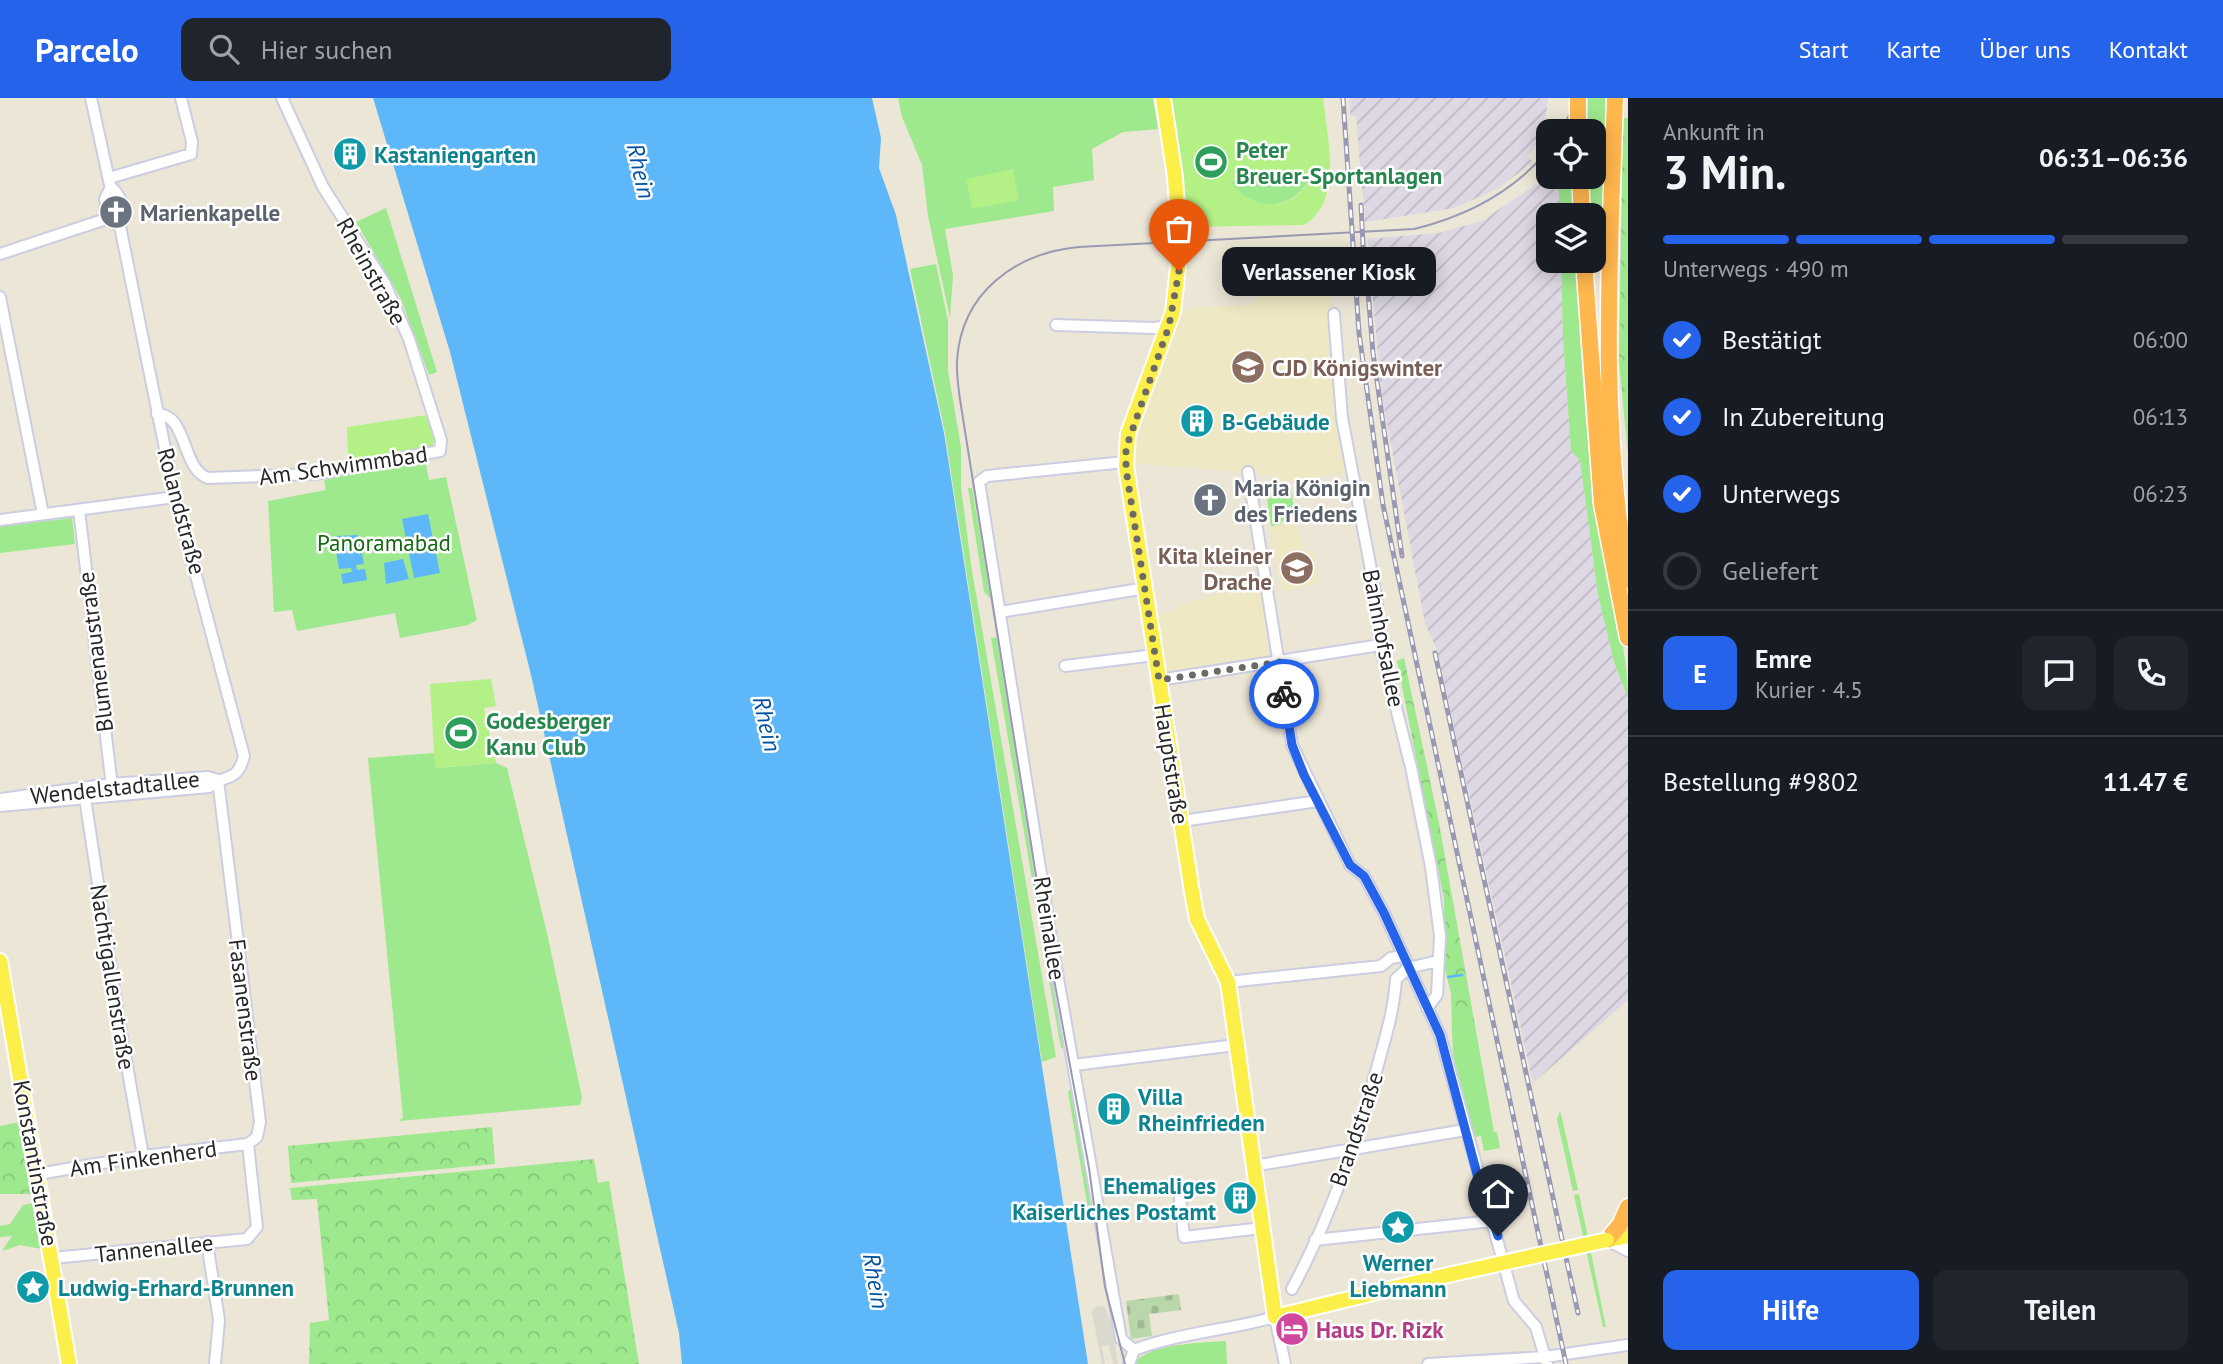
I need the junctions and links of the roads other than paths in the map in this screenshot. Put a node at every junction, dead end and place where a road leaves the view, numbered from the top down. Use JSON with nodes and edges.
{"nodes":[{"id":1,"x":91,"y":98,"type":"edge"},
{"id":2,"x":181,"y":98,"type":"edge"},
{"id":3,"x":282,"y":98,"type":"edge"},
{"id":4,"x":1163,"y":98,"type":"edge"},
{"id":5,"x":1578,"y":98,"type":"edge"},
{"id":6,"x":1615,"y":98,"type":"edge"},
{"id":7,"x":1578,"y":119,"type":"edge"},
{"id":8,"x":110,"y":182,"type":"junction"},
{"id":9,"x":109,"y":218,"type":"junction"},
{"id":10,"x":120,"y":226,"type":"junction"},
{"id":11,"x":0,"y":254,"type":"edge"},
{"id":12,"x":1585,"y":273,"type":"edge"},
{"id":13,"x":0,"y":297,"type":"edge"},
{"id":14,"x":1334,"y":314,"type":"dead end"},
{"id":15,"x":1056,"y":325,"type":"dead end"},
{"id":16,"x":1169,"y":326,"type":"junction"},
{"id":17,"x":157,"y":414,"type":"junction"},
{"id":18,"x":440,"y":452,"type":"joint"},
{"id":19,"x":1125,"y":462,"type":"junction"},
{"id":20,"x":1248,"y":472,"type":"dead end"},
{"id":21,"x":175,"y":497,"type":"junction"},
{"id":22,"x":79,"y":510,"type":"junction"},
{"id":23,"x":43,"y":514,"type":"junction"},
{"id":24,"x":0,"y":520,"type":"edge"},
{"id":25,"x":1628,"y":580,"type":"edge"},
{"id":26,"x":1146,"y":588,"type":"junction"},
{"id":27,"x":1000,"y":612,"type":"junction"},
{"id":28,"x":1628,"y":638,"type":"edge"},
{"id":29,"x":1380,"y":645,"type":"junction"},
{"id":30,"x":1155,"y":655,"type":"junction"},
{"id":31,"x":1280,"y":662,"type":"junction"},
{"id":32,"x":1065,"y":666,"type":"dead end"},
{"id":33,"x":1159,"y":680,"type":"junction"},
{"id":34,"x":218,"y":780,"type":"junction"},
{"id":35,"x":112,"y":789,"type":"junction"},
{"id":36,"x":85,"y":798,"type":"junction"},
{"id":37,"x":0,"y":799,"type":"edge"},
{"id":38,"x":1318,"y":801,"type":"junction"},
{"id":39,"x":0,"y":806,"type":"edge"},
{"id":40,"x":1181,"y":821,"type":"junction"},
{"id":41,"x":1402,"y":956,"type":"junction"},
{"id":42,"x":0,"y":961,"type":"edge"},
{"id":43,"x":1438,"y":961,"type":"junction"},
{"id":44,"x":1381,"y":966,"type":"junction"},
{"id":45,"x":1408,"y":968,"type":"junction"},
{"id":46,"x":1396,"y":979,"type":"junction"},
{"id":47,"x":1228,"y":982,"type":"junction"},
{"id":48,"x":1427,"y":1008,"type":"junction"},
{"id":49,"x":1236,"y":1045,"type":"junction"},
{"id":50,"x":1074,"y":1065,"type":"junction"},
{"id":51,"x":1465,"y":1130,"type":"junction"},
{"id":52,"x":248,"y":1144,"type":"junction"},
{"id":53,"x":1354,"y":1148,"type":"junction"},
{"id":54,"x":143,"y":1156,"type":"junction"},
{"id":55,"x":1253,"y":1166,"type":"junction"},
{"id":56,"x":38,"y":1174,"type":"junction"},
{"id":57,"x":1180,"y":1198,"type":"dead end"},
{"id":58,"x":1628,"y":1207,"type":"edge"},
{"id":59,"x":1492,"y":1221,"type":"junction"},
{"id":60,"x":1262,"y":1227,"type":"junction"},
{"id":61,"x":254,"y":1234,"type":"joint"},
{"id":62,"x":1628,"y":1237,"type":"edge"},
{"id":63,"x":1315,"y":1240,"type":"junction"},
{"id":64,"x":1607,"y":1240,"type":"junction"},
{"id":65,"x":207,"y":1242,"type":"junction"},
{"id":66,"x":1628,"y":1251,"type":"edge"},
{"id":67,"x":52,"y":1258,"type":"junction"},
{"id":68,"x":1292,"y":1289,"type":"dead end"},
{"id":69,"x":1272,"y":1297,"type":"junction"},
{"id":70,"x":1302,"y":1309,"type":"junction"},
{"id":71,"x":1275,"y":1317,"type":"junction"},
{"id":72,"x":1255,"y":1324,"type":"junction"},
{"id":73,"x":1628,"y":1345,"type":"edge"},
{"id":74,"x":1281,"y":1346,"type":"junction"},
{"id":75,"x":1134,"y":1350,"type":"junction"},
{"id":76,"x":1547,"y":1359,"type":"edge"},
{"id":77,"x":69,"y":1364,"type":"edge"},
{"id":78,"x":215,"y":1364,"type":"edge"},
{"id":79,"x":1129,"y":1364,"type":"edge"},
{"id":80,"x":1285,"y":1364,"type":"edge"},
{"id":81,"x":1428,"y":1364,"type":"edge"}],
"edges":[{"from":1,"to":8,"type":"street","name":"Rolandstraße"},
{"from":2,"to":8,"type":"street"},
{"from":3,"to":18,"type":"street","name":"Rheinstraße"},
{"from":4,"to":16,"type":"main road","name":"Hauptstraße","bridge":true},
{"from":5,"to":7,"type":"highway","bridge":true},
{"from":6,"to":25,"type":"highway"},
{"from":8,"to":9,"type":"street","name":"Rolandstraße"},
{"from":8,"to":10,"type":"street","name":"Rolandstraße"},
{"from":9,"to":10,"type":"street"},
{"from":9,"to":11,"type":"street"},
{"from":10,"to":17,"type":"street","name":"Rolandstraße"},
{"from":12,"to":28,"type":"highway"},
{"from":13,"to":23,"type":"street"},
{"from":14,"to":29,"type":"street","name":"Bahnhofsallee"},
{"from":15,"to":16,"type":"street"},
{"from":16,"to":19,"type":"main road","name":"Hauptstraße"},
{"from":17,"to":18,"type":"street","name":"Am Schwimmbad"},
{"from":17,"to":21,"type":"street","name":"Rolandstraße"},
{"from":19,"to":26,"type":"main road","name":"Hauptstraße"},
{"from":19,"to":27,"type":"street","name":"Rheinallee"},
{"from":20,"to":31,"type":"street"},
{"from":21,"to":22,"type":"street"},
{"from":21,"to":34,"type":"street","name":"Rolandstraße"},
{"from":22,"to":23,"type":"street"},
{"from":22,"to":35,"type":"street","name":"Blumenaustraße"},
{"from":23,"to":24,"type":"street"},
{"from":26,"to":27,"type":"street"},
{"from":26,"to":30,"type":"main road","name":"Hauptstraße"},
{"from":27,"to":50,"type":"street","name":"Rheinallee"},
{"from":29,"to":31,"type":"street"},
{"from":29,"to":43,"type":"street","name":"Bahnhofsallee"},
{"from":30,"to":32,"type":"street"},
{"from":30,"to":33,"type":"main road","name":"Hauptstraße"},
{"from":31,"to":33,"type":"street"},
{"from":31,"to":38,"type":"street"},
{"from":33,"to":40,"type":"main road","name":"Hauptstraße"},
{"from":34,"to":35,"type":"street","name":"Wendelstadtallee"},
{"from":34,"to":52,"type":"street","name":"Fasanenstraße"},
{"from":35,"to":36,"type":"street","name":"Wendelstadtallee"},
{"from":35,"to":37,"type":"street","name":"Wendelstadtallee"},
{"from":36,"to":39,"type":"street","name":"Wendelstadtallee"},
{"from":36,"to":54,"type":"street","name":"Nachtigallenstraße"},
{"from":38,"to":40,"type":"street"},
{"from":38,"to":41,"type":"street"},
{"from":40,"to":47,"type":"main road","name":"Hauptstraße"},
{"from":41,"to":44,"type":"street"},
{"from":41,"to":45,"type":"street"},
{"from":42,"to":56,"type":"main road","name":"Konstantinstraße"},
{"from":43,"to":45,"type":"street"},
{"from":43,"to":48,"type":"street","name":"Bahnhofsallee"},
{"from":44,"to":46,"type":"street"},
{"from":44,"to":47,"type":"street"},
{"from":45,"to":46,"type":"street"},
{"from":45,"to":48,"type":"street"},
{"from":46,"to":53,"type":"street","name":"Brandstraße"},
{"from":47,"to":49,"type":"main road","name":"Hauptstraße"},
{"from":48,"to":51,"type":"street"},
{"from":49,"to":50,"type":"street"},
{"from":49,"to":55,"type":"main road","name":"Hauptstraße"},
{"from":50,"to":75,"type":"street","name":"Rheinallee"},
{"from":51,"to":53,"type":"street"},
{"from":51,"to":59,"type":"street"},
{"from":52,"to":54,"type":"street","name":"Am Finkenherd"},
{"from":52,"to":61,"type":"street","name":"Fasanenstraße"},
{"from":53,"to":55,"type":"street"},
{"from":53,"to":63,"type":"street","name":"Brandstraße"},
{"from":54,"to":56,"type":"street","name":"Am Finkenherd"},
{"from":55,"to":60,"type":"main road","name":"Hauptstraße"},
{"from":56,"to":67,"type":"main road","name":"Konstantinstraße"},
{"from":57,"to":60,"type":"street"},
{"from":58,"to":64,"type":"highway"},
{"from":59,"to":63,"type":"street"},
{"from":59,"to":76,"type":"street"},
{"from":60,"to":69,"type":"main road","name":"Hauptstraße"},
{"from":61,"to":65,"type":"street","name":"Tannenallee"},
{"from":62,"to":64,"type":"main road"},
{"from":63,"to":68,"type":"street","name":"Brandstraße"},
{"from":64,"to":66,"type":"street"},
{"from":64,"to":70,"type":"main road","bridge":true},
{"from":65,"to":67,"type":"street","name":"Tannenallee"},
{"from":65,"to":78,"type":"street"},
{"from":67,"to":77,"type":"main road","name":"Konstantinstraße"},
{"from":69,"to":70,"type":"main road"},
{"from":69,"to":71,"type":"main road","name":"Hauptstraße"},
{"from":70,"to":71,"type":"main road"},
{"from":71,"to":72,"type":"street"},
{"from":71,"to":74,"type":"street","name":"Hauptstraße"},
{"from":72,"to":74,"type":"street"},
{"from":72,"to":75,"type":"street"},
{"from":73,"to":76,"type":"street"},
{"from":74,"to":80,"type":"street","name":"Hauptstraße"},
{"from":75,"to":79,"type":"street"},
{"from":76,"to":81,"type":"street"}]}
